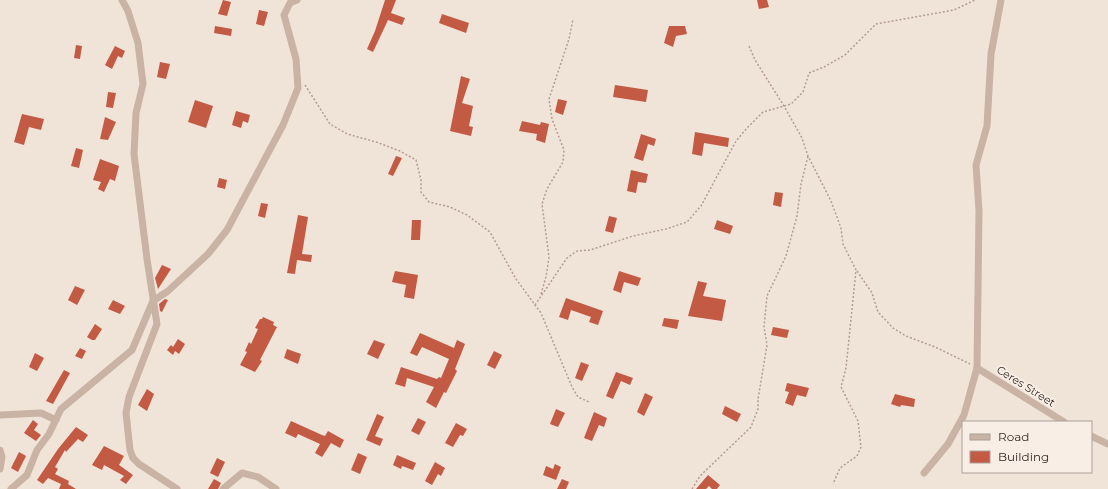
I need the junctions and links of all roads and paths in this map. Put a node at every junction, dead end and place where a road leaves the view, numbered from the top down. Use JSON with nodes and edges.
{"nodes":[{"id":1,"x":122,"y":0,"type":"edge"},
{"id":2,"x":297,"y":0,"type":"edge"},
{"id":3,"x":975,"y":0,"type":"edge"},
{"id":4,"x":1001,"y":0,"type":"edge"},
{"id":5,"x":573,"y":19,"type":"dead end"},
{"id":6,"x":749,"y":46,"type":"dead end"},
{"id":7,"x":298,"y":73,"type":"junction"},
{"id":8,"x":784,"y":106,"type":"junction"},
{"id":9,"x":808,"y":156,"type":"junction"},
{"id":10,"x":856,"y":270,"type":"junction"},
{"id":11,"x":540,"y":296,"type":"junction"},
{"id":12,"x":153,"y":301,"type":"junction"},
{"id":13,"x":535,"y":304,"type":"junction"},
{"id":14,"x":977,"y":368,"type":"junction"},
{"id":15,"x":589,"y":402,"type":"dead end"},
{"id":16,"x":0,"y":415,"type":"edge"},
{"id":17,"x":56,"y":420,"type":"junction"},
{"id":18,"x":1062,"y":421,"type":"edge"},
{"id":19,"x":1092,"y":436,"type":"edge"},
{"id":20,"x":1108,"y":444,"type":"edge"},
{"id":21,"x":0,"y":450,"type":"edge"},
{"id":22,"x":0,"y":469,"type":"edge"},
{"id":23,"x":924,"y":473,"type":"dead end"},
{"id":24,"x":833,"y":484,"type":"dead end"},
{"id":25,"x":10,"y":489,"type":"edge"},
{"id":26,"x":176,"y":489,"type":"edge"},
{"id":27,"x":222,"y":489,"type":"edge"},
{"id":28,"x":276,"y":489,"type":"edge"},
{"id":29,"x":692,"y":489,"type":"edge"}],
"edges":[{"from":1,"to":12,"type":"street"},
{"from":2,"to":7,"type":"street"},
{"from":3,"to":8,"type":"path"},
{"from":4,"to":14,"type":"street"},
{"from":5,"to":11,"type":"path"},
{"from":6,"to":8,"type":"path"},
{"from":7,"to":12,"type":"street"},
{"from":7,"to":13,"type":"path"},
{"from":8,"to":9,"type":"path"},
{"from":8,"to":11,"type":"path"},
{"from":9,"to":10,"type":"path"},
{"from":9,"to":29,"type":"path"},
{"from":10,"to":14,"type":"path"},
{"from":10,"to":24,"type":"path"},
{"from":11,"to":13,"type":"path"},
{"from":12,"to":17,"type":"street"},
{"from":12,"to":26,"type":"street"},
{"from":13,"to":15,"type":"path"},
{"from":14,"to":18,"type":"street","name":"Ceres Street"},
{"from":14,"to":23,"type":"street"},
{"from":16,"to":17,"type":"street"},
{"from":17,"to":25,"type":"street"},
{"from":19,"to":20,"type":"street"},
{"from":21,"to":22,"type":"street"},
{"from":27,"to":28,"type":"street"}]}
